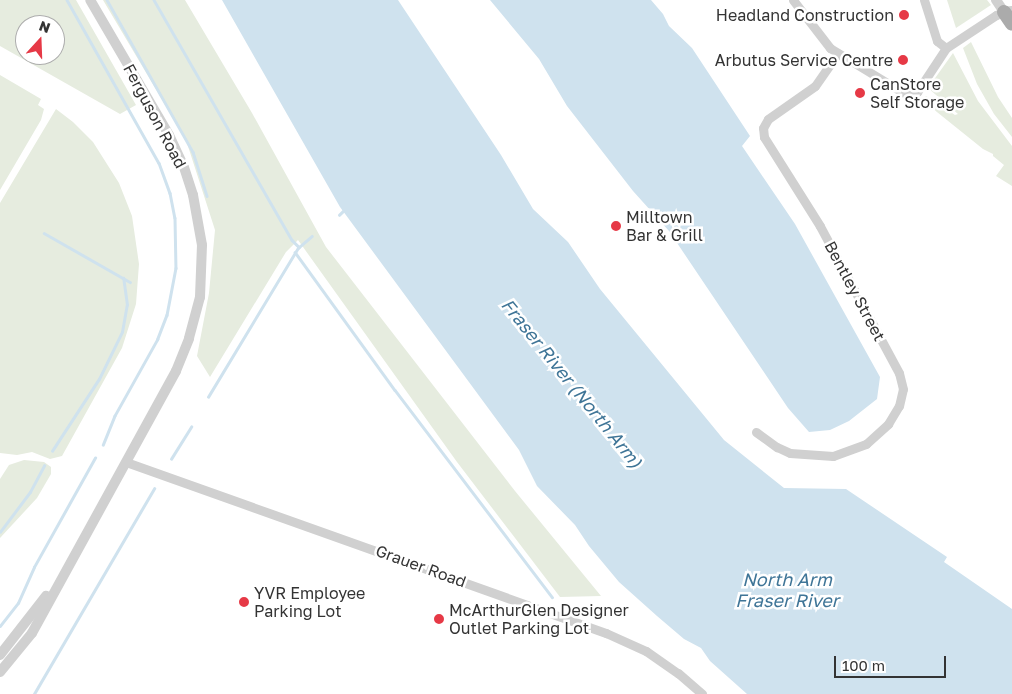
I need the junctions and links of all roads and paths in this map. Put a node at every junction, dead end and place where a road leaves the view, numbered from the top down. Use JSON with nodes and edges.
{"nodes":[{"id":1,"x":90,"y":0,"type":"edge"},
{"id":2,"x":794,"y":0,"type":"edge"},
{"id":3,"x":924,"y":0,"type":"edge"},
{"id":4,"x":996,"y":0,"type":"edge"},
{"id":5,"x":1009,"y":16,"type":"edge"},
{"id":6,"x":946,"y":48,"type":"junction"},
{"id":7,"x":838,"y":54,"type":"junction"},
{"id":8,"x":756,"y":432,"type":"dead end"},
{"id":9,"x":126,"y":462,"type":"junction"},
{"id":10,"x":73,"y":555,"type":"junction"},
{"id":11,"x":0,"y":655,"type":"edge"},
{"id":12,"x":0,"y":672,"type":"edge"},
{"id":13,"x":702,"y":694,"type":"edge"}],
"edges":[{"from":1,"to":9,"type":"street","name":"Ferguson Road"},
{"from":2,"to":7,"type":"street"},
{"from":3,"to":6,"type":"street"},
{"from":4,"to":5,"type":"street"},
{"from":5,"to":6,"type":"street"},
{"from":6,"to":7,"type":"street"},
{"from":7,"to":8,"type":"street","name":"Bentley Street"},
{"from":9,"to":10,"type":"street","name":"Ferguson Road"},
{"from":9,"to":13,"type":"street","name":"Grauer Road"},
{"from":10,"to":11,"type":"street"},
{"from":10,"to":12,"type":"street"}]}
